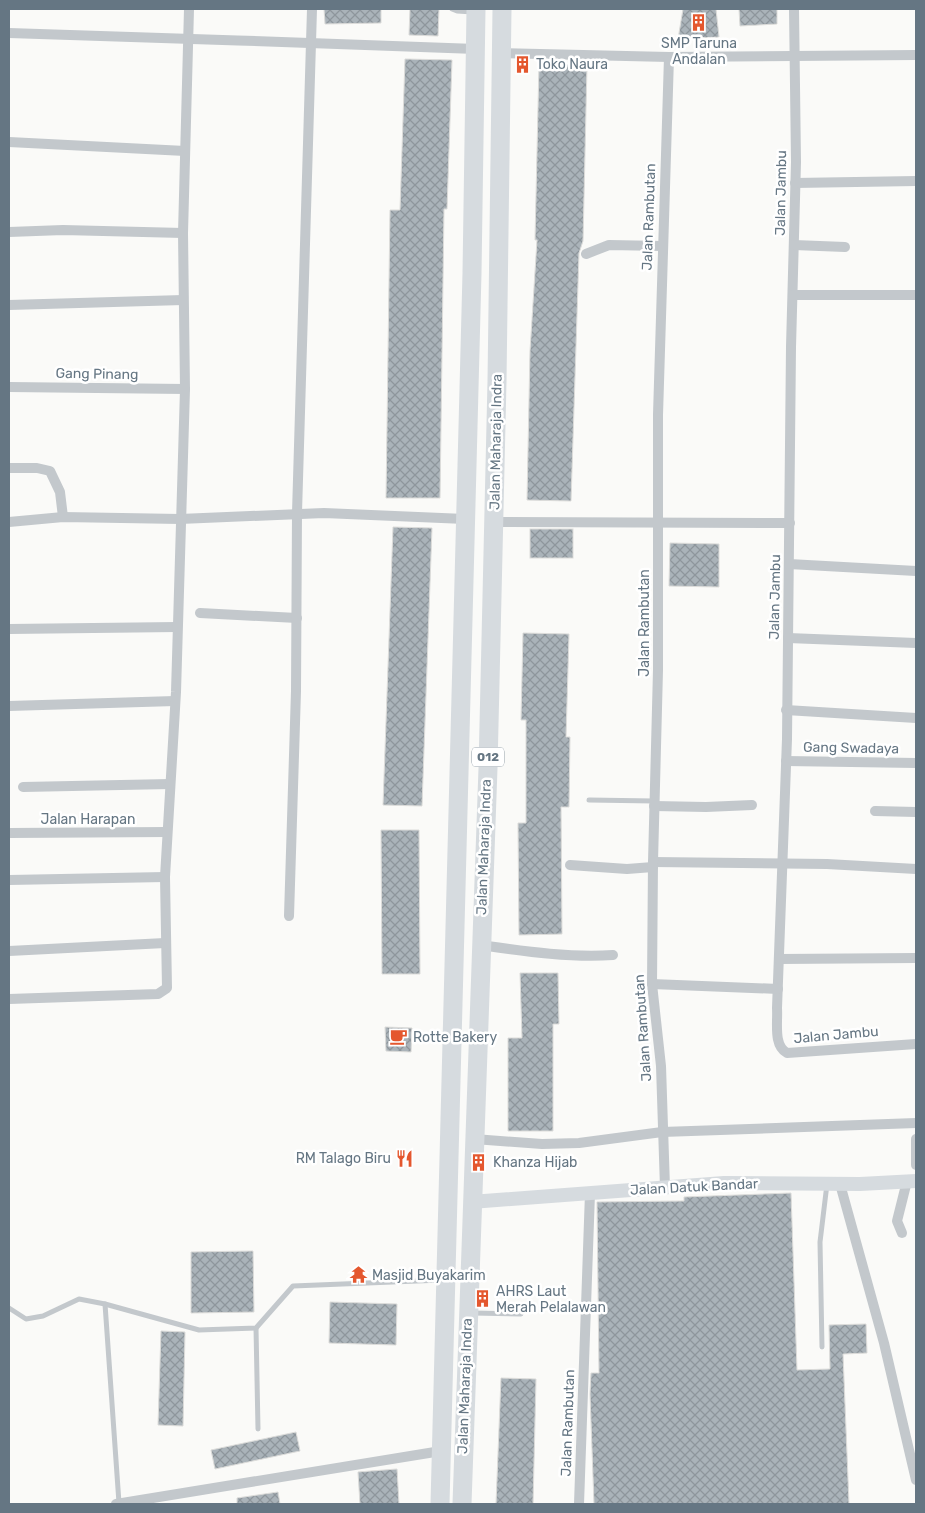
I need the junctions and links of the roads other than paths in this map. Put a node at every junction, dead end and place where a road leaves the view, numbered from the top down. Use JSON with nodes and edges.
{"nodes":[{"id":1,"x":189,"y":9,"type":"edge"},
{"id":2,"x":312,"y":9,"type":"edge"},
{"id":3,"x":452,"y":9,"type":"edge"},
{"id":4,"x":502,"y":9,"type":"edge"},
{"id":5,"x":794,"y":9,"type":"edge"},
{"id":6,"x":476,"y":10,"type":"edge"},
{"id":7,"x":9,"y":34,"type":"edge"},
{"id":8,"x":190,"y":38,"type":"junction"},
{"id":9,"x":312,"y":44,"type":"junction"},
{"id":10,"x":476,"y":49,"type":"junction"},
{"id":11,"x":502,"y":53,"type":"junction"},
{"id":12,"x":795,"y":55,"type":"junction"},
{"id":13,"x":916,"y":55,"type":"edge"},
{"id":14,"x":669,"y":57,"type":"junction"},
{"id":15,"x":9,"y":142,"type":"edge"},
{"id":16,"x":185,"y":151,"type":"junction"},
{"id":17,"x":916,"y":181,"type":"edge"},
{"id":18,"x":795,"y":183,"type":"junction"},
{"id":19,"x":9,"y":232,"type":"edge"},
{"id":20,"x":183,"y":233,"type":"junction"},
{"id":21,"x":794,"y":245,"type":"junction"},
{"id":22,"x":662,"y":246,"type":"junction"},
{"id":23,"x":846,"y":247,"type":"dead end"},
{"id":24,"x":586,"y":254,"type":"dead end"},
{"id":25,"x":793,"y":295,"type":"junction"},
{"id":26,"x":916,"y":295,"type":"edge"},
{"id":27,"x":182,"y":300,"type":"junction"},
{"id":28,"x":9,"y":305,"type":"edge"},
{"id":29,"x":9,"y":387,"type":"edge"},
{"id":30,"x":185,"y":389,"type":"junction"},
{"id":31,"x":9,"y":468,"type":"edge"},
{"id":32,"x":297,"y":513,"type":"junction"},
{"id":33,"x":63,"y":517,"type":"junction"},
{"id":34,"x":180,"y":519,"type":"junction"},
{"id":35,"x":465,"y":519,"type":"junction"},
{"id":36,"x":9,"y":522,"type":"edge"},
{"id":37,"x":494,"y":522,"type":"junction"},
{"id":38,"x":656,"y":523,"type":"junction"},
{"id":39,"x":790,"y":523,"type":"junction"},
{"id":40,"x":789,"y":564,"type":"junction"},
{"id":41,"x":916,"y":571,"type":"edge"},
{"id":42,"x":200,"y":613,"type":"dead end"},
{"id":43,"x":297,"y":618,"type":"junction"},
{"id":44,"x":177,"y":627,"type":"junction"},
{"id":45,"x":9,"y":629,"type":"edge"},
{"id":46,"x":788,"y":638,"type":"junction"},
{"id":47,"x":916,"y":643,"type":"edge"},
{"id":48,"x":175,"y":701,"type":"junction"},
{"id":49,"x":9,"y":706,"type":"edge"},
{"id":50,"x":786,"y":710,"type":"junction"},
{"id":51,"x":916,"y":718,"type":"edge"},
{"id":52,"x":786,"y":761,"type":"junction"},
{"id":53,"x":916,"y":763,"type":"edge"},
{"id":54,"x":170,"y":784,"type":"junction"},
{"id":55,"x":24,"y":786,"type":"dead end"},
{"id":56,"x":590,"y":800,"type":"dead end"},
{"id":57,"x":654,"y":803,"type":"junction"},
{"id":58,"x":752,"y":805,"type":"dead end"},
{"id":59,"x":875,"y":811,"type":"dead end"},
{"id":60,"x":916,"y":812,"type":"edge"},
{"id":61,"x":167,"y":832,"type":"junction"},
{"id":62,"x":9,"y":833,"type":"edge"},
{"id":63,"x":653,"y":864,"type":"junction"},
{"id":64,"x":570,"y":865,"type":"dead end"},
{"id":65,"x":782,"y":865,"type":"junction"},
{"id":66,"x":916,"y":869,"type":"edge"},
{"id":67,"x":165,"y":877,"type":"junction"},
{"id":68,"x":9,"y":880,"type":"edge"},
{"id":69,"x":455,"y":892,"type":"junction"},
{"id":70,"x":483,"y":893,"type":"junction"},
{"id":71,"x":290,"y":916,"type":"dead end"},
{"id":72,"x":165,"y":942,"type":"junction"},
{"id":73,"x":480,"y":945,"type":"junction"},
{"id":74,"x":9,"y":952,"type":"edge"},
{"id":75,"x":613,"y":955,"type":"dead end"},
{"id":76,"x":916,"y":958,"type":"edge"},
{"id":77,"x":779,"y":959,"type":"junction"},
{"id":78,"x":652,"y":984,"type":"junction"},
{"id":79,"x":778,"y":989,"type":"junction"},
{"id":80,"x":9,"y":999,"type":"edge"},
{"id":81,"x":916,"y":1044,"type":"edge"},
{"id":82,"x":916,"y":1123,"type":"edge"},
{"id":83,"x":662,"y":1132,"type":"junction"},
{"id":84,"x":474,"y":1139,"type":"junction"},
{"id":85,"x":916,"y":1139,"type":"edge"},
{"id":86,"x":916,"y":1165,"type":"edge"},
{"id":87,"x":911,"y":1181,"type":"edge"},
{"id":88,"x":833,"y":1184,"type":"junction"},
{"id":89,"x":665,"y":1188,"type":"junction"},
{"id":90,"x":590,"y":1193,"type":"junction"},
{"id":91,"x":472,"y":1202,"type":"junction"},
{"id":92,"x":902,"y":1233,"type":"dead end"},
{"id":93,"x":445,"y":1280,"type":"junction"},
{"id":94,"x":105,"y":1304,"type":"junction"},
{"id":95,"x":9,"y":1308,"type":"edge"},
{"id":96,"x":468,"y":1313,"type":"junction"},
{"id":97,"x":521,"y":1314,"type":"dead end"},
{"id":98,"x":256,"y":1328,"type":"junction"},
{"id":99,"x":822,"y":1347,"type":"dead end"},
{"id":100,"x":258,"y":1429,"type":"dead end"},
{"id":101,"x":441,"y":1451,"type":"junction"},
{"id":102,"x":916,"y":1480,"type":"edge"},
{"id":103,"x":440,"y":1495,"type":"edge"},
{"id":104,"x":462,"y":1495,"type":"edge"},
{"id":105,"x":170,"y":1500,"type":"edge"},
{"id":106,"x":118,"y":1504,"type":"edge"},
{"id":107,"x":578,"y":1504,"type":"edge"}],
"edges":[{"from":1,"to":8,"type":"street"},
{"from":2,"to":9,"type":"street"},
{"from":3,"to":6,"type":"lane"},
{"from":4,"to":11,"type":"highway","name":"Jalan Maharaja Indra","number":"012"},
{"from":5,"to":12,"type":"street","name":"Jalan Jambu"},
{"from":6,"to":10,"type":"highway","name":"Jalan Maharaja Indra","number":"012"},
{"from":7,"to":8,"type":"street"},
{"from":8,"to":9,"type":"street"},
{"from":8,"to":16,"type":"street"},
{"from":9,"to":10,"type":"street"},
{"from":9,"to":32,"type":"street"},
{"from":10,"to":35,"type":"highway","name":"Jalan Maharaja Indra","number":"012"},
{"from":11,"to":14,"type":"street"},
{"from":11,"to":37,"type":"highway","name":"Jalan Maharaja Indra","number":"012"},
{"from":12,"to":13,"type":"street"},
{"from":12,"to":14,"type":"street"},
{"from":12,"to":18,"type":"street","name":"Jalan Jambu"},
{"from":14,"to":22,"type":"street","name":"Jalan Rambutan"},
{"from":15,"to":16,"type":"street"},
{"from":16,"to":20,"type":"street"},
{"from":17,"to":18,"type":"street"},
{"from":18,"to":21,"type":"street","name":"Jalan Jambu"},
{"from":19,"to":20,"type":"street"},
{"from":20,"to":27,"type":"street"},
{"from":21,"to":23,"type":"street"},
{"from":21,"to":25,"type":"street","name":"Jalan Jambu"},
{"from":22,"to":24,"type":"street"},
{"from":22,"to":38,"type":"street","name":"Jalan Rambutan"},
{"from":25,"to":26,"type":"street"},
{"from":25,"to":39,"type":"street","name":"Jalan Jambu"},
{"from":27,"to":28,"type":"street"},
{"from":27,"to":30,"type":"street"},
{"from":29,"to":30,"type":"street","name":"Gang Pinang"},
{"from":30,"to":34,"type":"street"},
{"from":31,"to":33,"type":"street"},
{"from":32,"to":34,"type":"street"},
{"from":32,"to":35,"type":"street"},
{"from":32,"to":43,"type":"street"},
{"from":33,"to":34,"type":"street"},
{"from":33,"to":36,"type":"street"},
{"from":34,"to":44,"type":"street"},
{"from":35,"to":69,"type":"highway","name":"Jalan Maharaja Indra","number":"012"},
{"from":37,"to":38,"type":"street"},
{"from":37,"to":70,"type":"highway","name":"Jalan Maharaja Indra","number":"012"},
{"from":38,"to":39,"type":"street"},
{"from":38,"to":57,"type":"street","name":"Jalan Rambutan"},
{"from":39,"to":40,"type":"street","name":"Jalan Jambu"},
{"from":40,"to":41,"type":"street"},
{"from":40,"to":46,"type":"street","name":"Jalan Jambu"},
{"from":42,"to":43,"type":"street"},
{"from":43,"to":71,"type":"street"},
{"from":44,"to":45,"type":"street"},
{"from":44,"to":48,"type":"street"},
{"from":46,"to":47,"type":"street"},
{"from":46,"to":50,"type":"street","name":"Jalan Jambu"},
{"from":48,"to":49,"type":"street"},
{"from":48,"to":54,"type":"street"},
{"from":50,"to":51,"type":"street"},
{"from":50,"to":52,"type":"street","name":"Jalan Jambu"},
{"from":52,"to":53,"type":"street","name":"Gang Swadaya"},
{"from":52,"to":65,"type":"street","name":"Jalan Jambu"},
{"from":54,"to":55,"type":"street"},
{"from":54,"to":61,"type":"street"},
{"from":56,"to":57,"type":"lane"},
{"from":57,"to":58,"type":"street"},
{"from":57,"to":63,"type":"street","name":"Jalan Rambutan"},
{"from":59,"to":60,"type":"street"},
{"from":61,"to":62,"type":"street","name":"Jalan Harapan"},
{"from":61,"to":67,"type":"street"},
{"from":63,"to":64,"type":"street"},
{"from":63,"to":65,"type":"street"},
{"from":63,"to":78,"type":"street","name":"Jalan Rambutan"},
{"from":65,"to":66,"type":"street"},
{"from":65,"to":77,"type":"street","name":"Jalan Jambu"},
{"from":67,"to":68,"type":"street"},
{"from":67,"to":72,"type":"street"},
{"from":69,"to":70,"type":"highway"},
{"from":69,"to":93,"type":"highway","name":"Jalan Maharaja Indra","number":"012"},
{"from":70,"to":73,"type":"highway","name":"Jalan Maharaja Indra","number":"012"},
{"from":72,"to":74,"type":"street"},
{"from":72,"to":80,"type":"street"},
{"from":73,"to":75,"type":"street"},
{"from":73,"to":84,"type":"highway","name":"Jalan Maharaja Indra","number":"012"},
{"from":76,"to":77,"type":"street"},
{"from":77,"to":79,"type":"street","name":"Jalan Jambu"},
{"from":78,"to":79,"type":"street"},
{"from":78,"to":83,"type":"street","name":"Jalan Rambutan"},
{"from":79,"to":81,"type":"street","name":"Jalan Jambu"},
{"from":82,"to":83,"type":"street"},
{"from":83,"to":84,"type":"street"},
{"from":83,"to":89,"type":"street","name":"Jalan Rambutan"},
{"from":84,"to":91,"type":"highway","name":"Jalan Maharaja Indra","number":"012"},
{"from":85,"to":86,"type":"street"},
{"from":87,"to":88,"type":"street","name":"Jalan Datuk Bandar"},
{"from":87,"to":92,"type":"street"},
{"from":88,"to":89,"type":"street","name":"Jalan Datuk Bandar"},
{"from":88,"to":99,"type":"lane"},
{"from":88,"to":102,"type":"street"},
{"from":89,"to":90,"type":"street","name":"Jalan Datuk Bandar"},
{"from":90,"to":91,"type":"street","name":"Jalan Datuk Bandar"},
{"from":90,"to":107,"type":"street","name":"Jalan Rambutan"},
{"from":91,"to":96,"type":"highway","name":"Jalan Maharaja Indra","number":"012"},
{"from":93,"to":98,"type":"lane"},
{"from":93,"to":101,"type":"highway","name":"Jalan Maharaja Indra","number":"012"},
{"from":94,"to":95,"type":"lane"},
{"from":94,"to":98,"type":"lane"},
{"from":94,"to":106,"type":"lane"},
{"from":96,"to":97,"type":"lane"},
{"from":96,"to":104,"type":"highway","name":"Jalan Maharaja Indra","number":"012"},
{"from":98,"to":100,"type":"lane"},
{"from":101,"to":103,"type":"highway","name":"Jalan Maharaja Indra","number":"012"},
{"from":101,"to":105,"type":"street"},
{"from":103,"to":104,"type":"highway"},
{"from":105,"to":106,"type":"street"}]}
